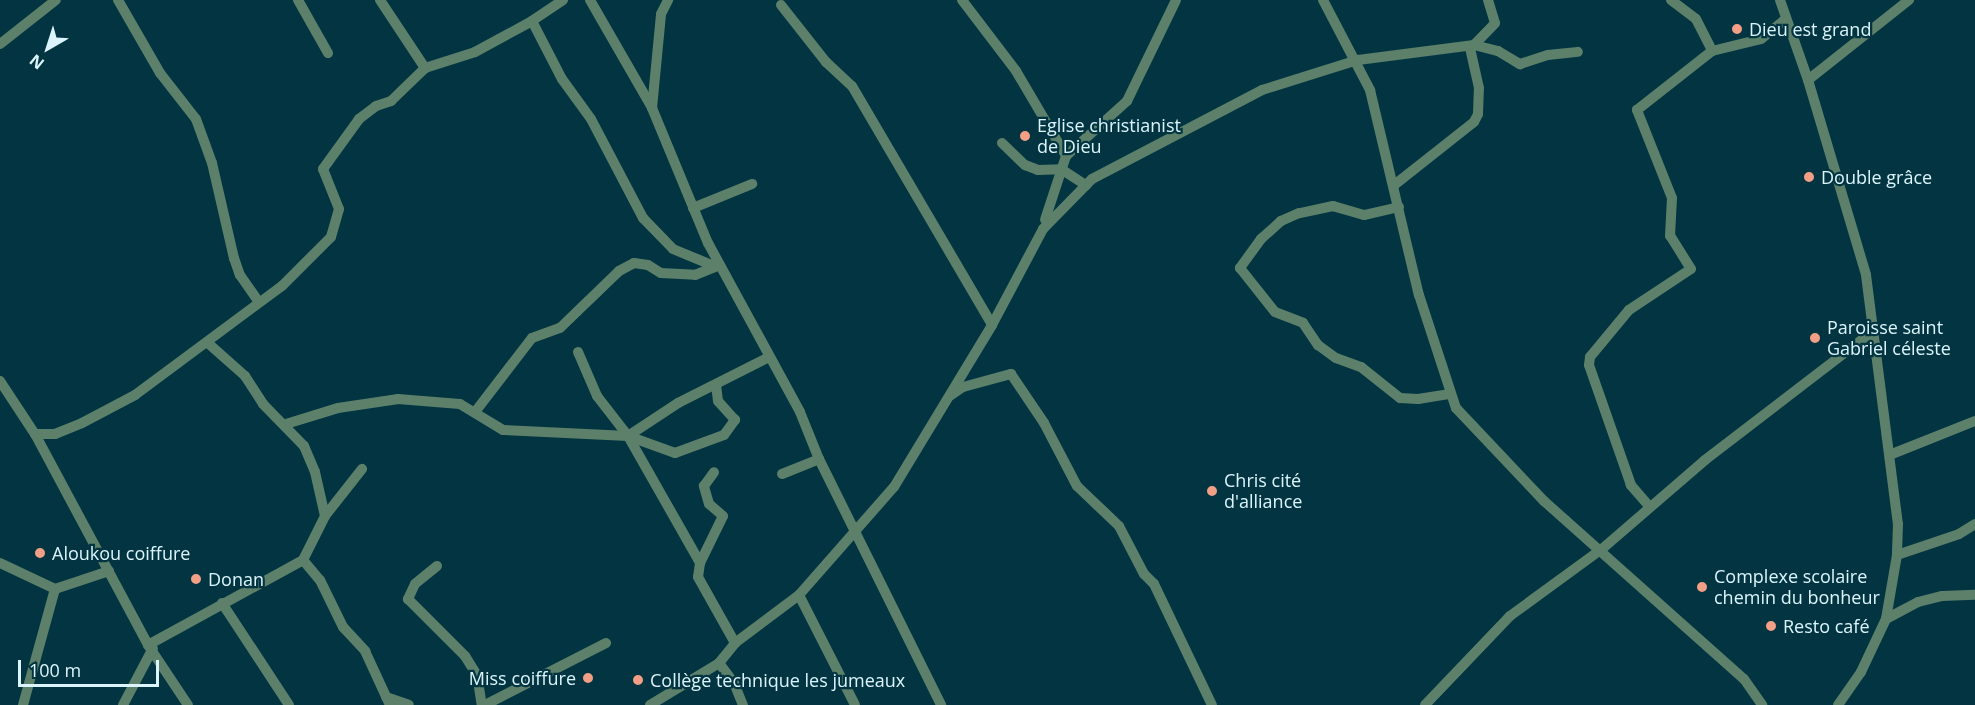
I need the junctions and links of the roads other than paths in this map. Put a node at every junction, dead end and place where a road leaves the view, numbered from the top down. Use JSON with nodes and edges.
{"nodes":[{"id":1,"x":56,"y":0,"type":"edge"},
{"id":2,"x":118,"y":0,"type":"edge"},
{"id":3,"x":298,"y":0,"type":"edge"},
{"id":4,"x":380,"y":0,"type":"edge"},
{"id":5,"x":563,"y":0,"type":"edge"},
{"id":6,"x":590,"y":0,"type":"edge"},
{"id":7,"x":668,"y":0,"type":"edge"},
{"id":8,"x":962,"y":0,"type":"edge"},
{"id":9,"x":1176,"y":0,"type":"edge"},
{"id":10,"x":1323,"y":0,"type":"edge"},
{"id":11,"x":1488,"y":0,"type":"edge"},
{"id":12,"x":1671,"y":0,"type":"edge"},
{"id":13,"x":1780,"y":0,"type":"edge"},
{"id":14,"x":1910,"y":0,"type":"edge"},
{"id":15,"x":781,"y":5,"type":"dead end"},
{"id":16,"x":1786,"y":19,"type":"junction"},
{"id":17,"x":532,"y":21,"type":"junction"},
{"id":18,"x":0,"y":44,"type":"edge"},
{"id":19,"x":1472,"y":46,"type":"junction"},
{"id":20,"x":1712,"y":51,"type":"junction"},
{"id":21,"x":1578,"y":52,"type":"dead end"},
{"id":22,"x":328,"y":53,"type":"dead end"},
{"id":23,"x":1358,"y":60,"type":"junction"},
{"id":24,"x":425,"y":68,"type":"junction"},
{"id":25,"x":1808,"y":80,"type":"junction"},
{"id":26,"x":652,"y":108,"type":"junction"},
{"id":27,"x":1002,"y":143,"type":"dead end"},
{"id":28,"x":1066,"y":156,"type":"junction"},
{"id":29,"x":1061,"y":169,"type":"junction"},
{"id":30,"x":752,"y":184,"type":"dead end"},
{"id":31,"x":1086,"y":185,"type":"junction"},
{"id":32,"x":1393,"y":186,"type":"junction"},
{"id":33,"x":1399,"y":207,"type":"junction"},
{"id":34,"x":693,"y":208,"type":"junction"},
{"id":35,"x":1043,"y":229,"type":"junction"},
{"id":36,"x":717,"y":266,"type":"junction"},
{"id":37,"x":259,"y":303,"type":"junction"},
{"id":38,"x":992,"y":324,"type":"junction"},
{"id":39,"x":1876,"y":329,"type":"junction"},
{"id":40,"x":208,"y":344,"type":"junction"},
{"id":41,"x":578,"y":352,"type":"dead end"},
{"id":42,"x":769,"y":357,"type":"junction"},
{"id":43,"x":0,"y":381,"type":"edge"},
{"id":44,"x":716,"y":385,"type":"junction"},
{"id":45,"x":1449,"y":394,"type":"junction"},
{"id":46,"x":948,"y":397,"type":"junction"},
{"id":47,"x":475,"y":411,"type":"junction"},
{"id":48,"x":1975,"y":421,"type":"edge"},
{"id":49,"x":286,"y":424,"type":"junction"},
{"id":50,"x":35,"y":434,"type":"junction"},
{"id":51,"x":628,"y":436,"type":"junction"},
{"id":52,"x":1892,"y":454,"type":"junction"},
{"id":53,"x":819,"y":459,"type":"junction"},
{"id":54,"x":362,"y":469,"type":"dead end"},
{"id":55,"x":714,"y":472,"type":"dead end"},
{"id":56,"x":782,"y":474,"type":"dead end"},
{"id":57,"x":1648,"y":506,"type":"junction"},
{"id":58,"x":325,"y":516,"type":"junction"},
{"id":59,"x":1975,"y":524,"type":"edge"},
{"id":60,"x":855,"y":533,"type":"junction"},
{"id":61,"x":1602,"y":549,"type":"junction"},
{"id":62,"x":1897,"y":555,"type":"junction"},
{"id":63,"x":303,"y":560,"type":"junction"},
{"id":64,"x":0,"y":563,"type":"edge"},
{"id":65,"x":700,"y":563,"type":"junction"},
{"id":66,"x":437,"y":566,"type":"dead end"},
{"id":67,"x":109,"y":571,"type":"junction"},
{"id":68,"x":55,"y":589,"type":"junction"},
{"id":69,"x":799,"y":595,"type":"junction"},
{"id":70,"x":1975,"y":595,"type":"edge"},
{"id":71,"x":222,"y":603,"type":"junction"},
{"id":72,"x":1886,"y":619,"type":"junction"},
{"id":73,"x":606,"y":643,"type":"dead end"},
{"id":74,"x":735,"y":643,"type":"junction"},
{"id":75,"x":150,"y":647,"type":"junction"},
{"id":76,"x":719,"y":663,"type":"junction"},
{"id":77,"x":388,"y":701,"type":"edge"},
{"id":78,"x":23,"y":705,"type":"edge"},
{"id":79,"x":123,"y":705,"type":"edge"},
{"id":80,"x":188,"y":705,"type":"edge"},
{"id":81,"x":289,"y":705,"type":"edge"},
{"id":82,"x":409,"y":705,"type":"edge"},
{"id":83,"x":483,"y":705,"type":"edge"},
{"id":84,"x":650,"y":705,"type":"edge"},
{"id":85,"x":742,"y":705,"type":"edge"},
{"id":86,"x":855,"y":705,"type":"edge"},
{"id":87,"x":941,"y":705,"type":"edge"},
{"id":88,"x":1212,"y":705,"type":"edge"},
{"id":89,"x":1425,"y":705,"type":"edge"},
{"id":90,"x":1762,"y":705,"type":"edge"},
{"id":91,"x":1838,"y":705,"type":"edge"}],
"edges":[{"from":1,"to":18,"type":"street"},
{"from":2,"to":37,"type":"street"},
{"from":3,"to":22,"type":"street"},
{"from":4,"to":24,"type":"street"},
{"from":5,"to":17,"type":"street"},
{"from":6,"to":26,"type":"street"},
{"from":7,"to":26,"type":"street"},
{"from":8,"to":28,"type":"street"},
{"from":9,"to":28,"type":"street"},
{"from":10,"to":23,"type":"street"},
{"from":11,"to":19,"type":"street"},
{"from":12,"to":20,"type":"street"},
{"from":13,"to":16,"type":"street"},
{"from":14,"to":25,"type":"street"},
{"from":15,"to":38,"type":"street"},
{"from":16,"to":20,"type":"street"},
{"from":16,"to":25,"type":"street"},
{"from":17,"to":24,"type":"street"},
{"from":17,"to":36,"type":"street"},
{"from":19,"to":21,"type":"street"},
{"from":19,"to":23,"type":"street"},
{"from":19,"to":32,"type":"street"},
{"from":20,"to":57,"type":"street"},
{"from":23,"to":31,"type":"street"},
{"from":23,"to":32,"type":"street"},
{"from":24,"to":37,"type":"street"},
{"from":25,"to":39,"type":"street"},
{"from":26,"to":34,"type":"street"},
{"from":27,"to":29,"type":"street"},
{"from":28,"to":29,"type":"street"},
{"from":29,"to":31,"type":"street"},
{"from":29,"to":35,"type":"street"},
{"from":30,"to":34,"type":"street"},
{"from":31,"to":35,"type":"street"},
{"from":32,"to":33,"type":"street"},
{"from":33,"to":45,"type":"street"},
{"from":33,"to":45,"type":"street"},
{"from":34,"to":36,"type":"street"},
{"from":35,"to":38,"type":"street"},
{"from":36,"to":42,"type":"street"},
{"from":36,"to":47,"type":"street"},
{"from":37,"to":40,"type":"street"},
{"from":38,"to":46,"type":"street"},
{"from":39,"to":52,"type":"street"},
{"from":39,"to":57,"type":"street"},
{"from":40,"to":49,"type":"street"},
{"from":40,"to":50,"type":"street"},
{"from":41,"to":51,"type":"street"},
{"from":42,"to":44,"type":"street"},
{"from":42,"to":53,"type":"street"},
{"from":43,"to":50,"type":"street"},
{"from":44,"to":51,"type":"street"},
{"from":44,"to":51,"type":"street"},
{"from":45,"to":61,"type":"street"},
{"from":46,"to":60,"type":"street"},
{"from":46,"to":88,"type":"street"},
{"from":47,"to":49,"type":"street"},
{"from":47,"to":51,"type":"street"},
{"from":48,"to":52,"type":"street"},
{"from":49,"to":58,"type":"street"},
{"from":50,"to":67,"type":"street"},
{"from":51,"to":65,"type":"street"},
{"from":52,"to":62,"type":"street"},
{"from":53,"to":56,"type":"street"},
{"from":53,"to":60,"type":"street"},
{"from":54,"to":58,"type":"street"},
{"from":55,"to":65,"type":"street"},
{"from":57,"to":61,"type":"street"},
{"from":58,"to":63,"type":"street"},
{"from":59,"to":62,"type":"street"},
{"from":60,"to":69,"type":"street"},
{"from":60,"to":87,"type":"street"},
{"from":61,"to":89,"type":"street"},
{"from":61,"to":90,"type":"street"},
{"from":62,"to":72,"type":"street"},
{"from":63,"to":71,"type":"street"},
{"from":63,"to":77,"type":"street"},
{"from":64,"to":68,"type":"street"},
{"from":65,"to":74,"type":"street"},
{"from":66,"to":83,"type":"street"},
{"from":67,"to":68,"type":"street"},
{"from":67,"to":75,"type":"street"},
{"from":68,"to":78,"type":"street"},
{"from":69,"to":74,"type":"street"},
{"from":69,"to":86,"type":"street"},
{"from":70,"to":72,"type":"street"},
{"from":71,"to":75,"type":"street"},
{"from":71,"to":81,"type":"street"},
{"from":72,"to":91,"type":"street"},
{"from":73,"to":83,"type":"street"},
{"from":74,"to":76,"type":"street"},
{"from":75,"to":79,"type":"street"},
{"from":75,"to":80,"type":"street"},
{"from":76,"to":84,"type":"street"},
{"from":76,"to":85,"type":"street"},
{"from":77,"to":82,"type":"street"}]}
